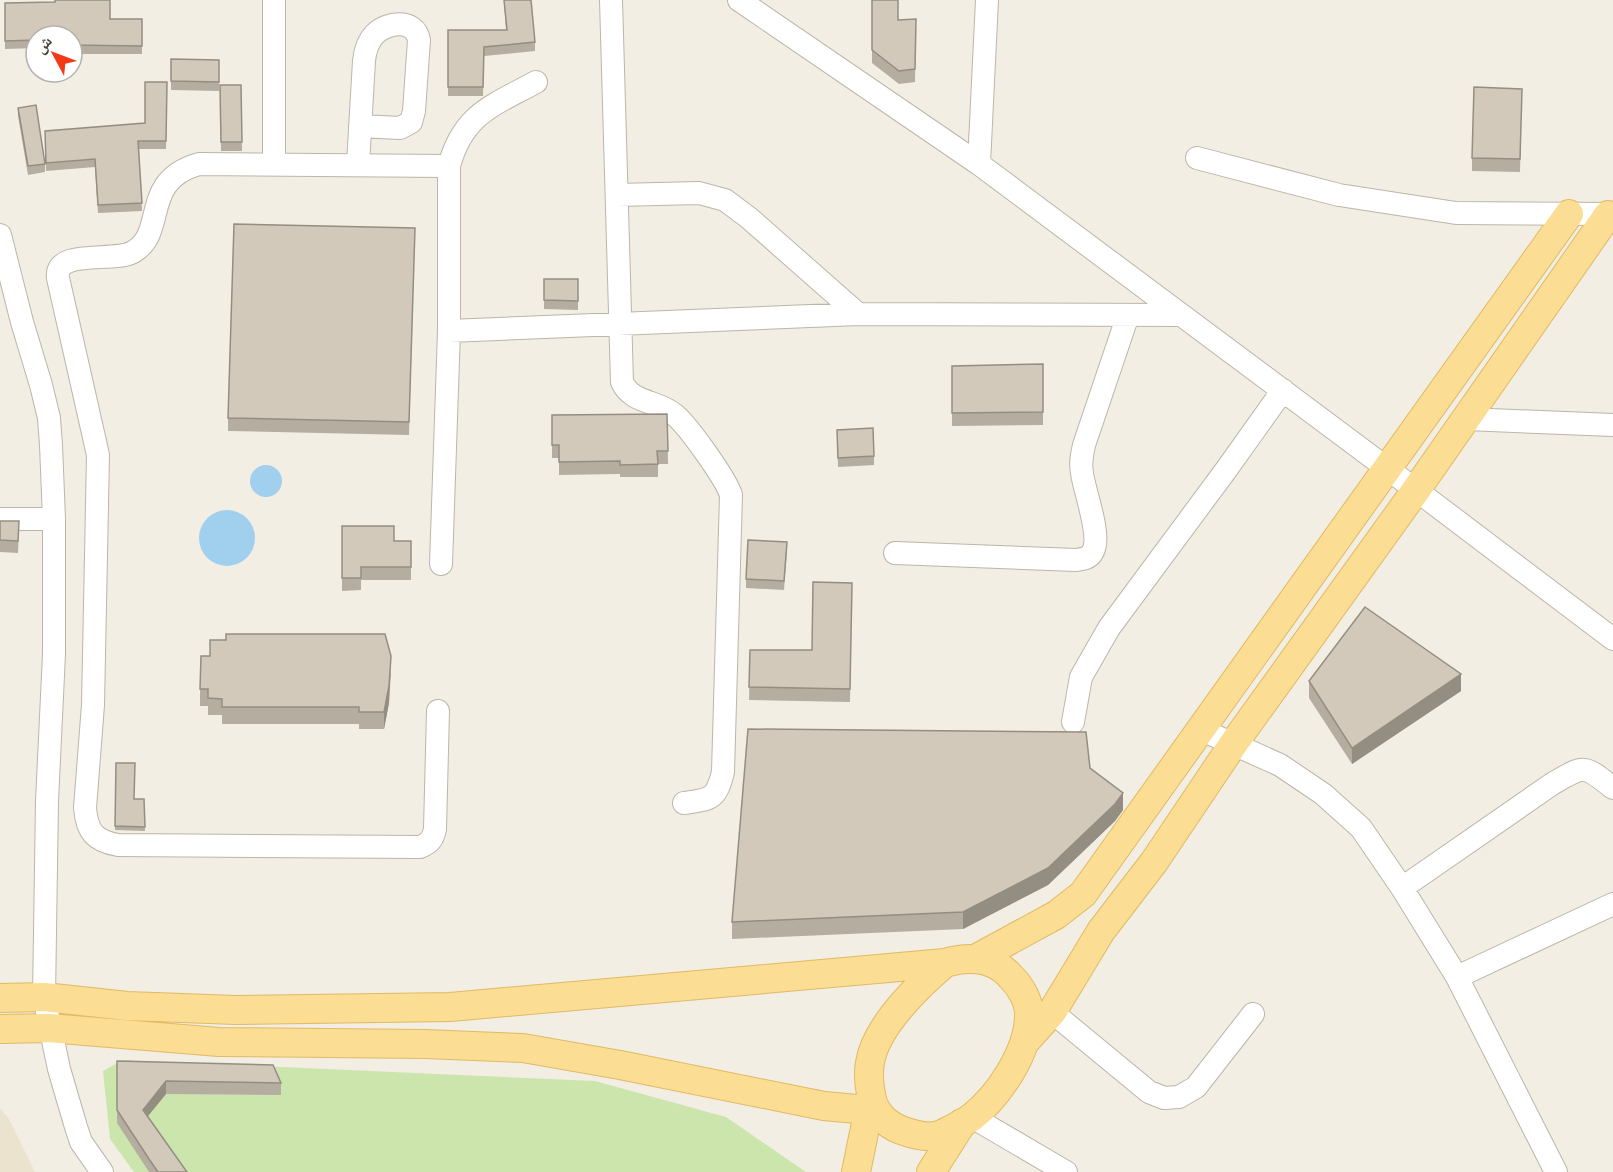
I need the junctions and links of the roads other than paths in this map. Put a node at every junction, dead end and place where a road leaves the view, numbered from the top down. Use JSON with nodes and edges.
{"nodes":[{"id":1,"x":274,"y":0,"type":"edge"},
{"id":2,"x":739,"y":0,"type":"edge"},
{"id":3,"x":987,"y":0,"type":"edge"},
{"id":4,"x":617,"y":4,"type":"edge"},
{"id":5,"x":536,"y":82,"type":"dead end"},
{"id":6,"x":360,"y":126,"type":"junction"},
{"id":7,"x":1197,"y":158,"type":"dead end"},
{"id":8,"x":274,"y":164,"type":"junction"},
{"id":9,"x":358,"y":164,"type":"junction"},
{"id":10,"x":979,"y":165,"type":"junction"},
{"id":11,"x":449,"y":166,"type":"junction"},
{"id":12,"x":617,"y":195,"type":"junction"},
{"id":13,"x":1569,"y":214,"type":"junction"},
{"id":14,"x":1611,"y":215,"type":"edge"},
{"id":15,"x":0,"y":235,"type":"edge"},
{"id":16,"x":858,"y":314,"type":"junction"},
{"id":17,"x":1128,"y":315,"type":"junction"},
{"id":18,"x":1180,"y":315,"type":"junction"},
{"id":19,"x":11,"y":322,"type":"edge"},
{"id":20,"x":620,"y":324,"type":"junction"},
{"id":21,"x":449,"y":331,"type":"junction"},
{"id":22,"x":1283,"y":390,"type":"junction"},
{"id":23,"x":1466,"y":420,"type":"junction"},
{"id":24,"x":1613,"y":425,"type":"edge"},
{"id":25,"x":1388,"y":470,"type":"junction"},
{"id":26,"x":1416,"y":490,"type":"junction"},
{"id":27,"x":0,"y":519,"type":"edge"},
{"id":28,"x":54,"y":519,"type":"junction"},
{"id":29,"x":895,"y":553,"type":"dead end"},
{"id":30,"x":441,"y":564,"type":"dead end"},
{"id":31,"x":1613,"y":639,"type":"edge"},
{"id":32,"x":438,"y":711,"type":"dead end"},
{"id":33,"x":1073,"y":722,"type":"dead end"},
{"id":34,"x":1202,"y":730,"type":"junction"},
{"id":35,"x":1234,"y":743,"type":"junction"},
{"id":36,"x":1613,"y":789,"type":"edge"},
{"id":37,"x":684,"y":803,"type":"dead end"},
{"id":38,"x":1402,"y":888,"type":"junction"},
{"id":39,"x":1613,"y":904,"type":"edge"},
{"id":40,"x":977,"y":958,"type":"junction"},
{"id":41,"x":945,"y":963,"type":"junction"},
{"id":42,"x":1457,"y":977,"type":"junction"},
{"id":43,"x":44,"y":997,"type":"junction"},
{"id":44,"x":0,"y":998,"type":"edge"},
{"id":45,"x":1052,"y":1012,"type":"junction"},
{"id":46,"x":1253,"y":1014,"type":"dead end"},
{"id":47,"x":49,"y":1028,"type":"junction"},
{"id":48,"x":0,"y":1029,"type":"edge"},
{"id":49,"x":1024,"y":1044,"type":"junction"},
{"id":50,"x":874,"y":1109,"type":"junction"},
{"id":51,"x":967,"y":1120,"type":"junction"},
{"id":52,"x":1043,"y":1166,"type":"edge"},
{"id":53,"x":102,"y":1172,"type":"edge"},
{"id":54,"x":856,"y":1172,"type":"edge"},
{"id":55,"x":931,"y":1172,"type":"edge"},
{"id":56,"x":1065,"y":1172,"type":"edge"},
{"id":57,"x":1556,"y":1172,"type":"edge"}],
"edges":[{"from":1,"to":8,"type":"street"},
{"from":2,"to":10,"type":"street"},
{"from":3,"to":10,"type":"street"},
{"from":4,"to":12,"type":"street"},
{"from":5,"to":11,"type":"street"},
{"from":6,"to":6,"type":"street"},
{"from":6,"to":9,"type":"street"},
{"from":7,"to":13,"type":"street"},
{"from":8,"to":9,"type":"street"},
{"from":8,"to":32,"type":"street"},
{"from":9,"to":11,"type":"street"},
{"from":10,"to":18,"type":"street"},
{"from":11,"to":21,"type":"street"},
{"from":12,"to":16,"type":"street"},
{"from":12,"to":20,"type":"street"},
{"from":13,"to":14,"type":"street"},
{"from":13,"to":25,"type":"main road"},
{"from":14,"to":23,"type":"main road"},
{"from":15,"to":19,"type":"street"},
{"from":16,"to":17,"type":"street"},
{"from":16,"to":20,"type":"street"},
{"from":17,"to":18,"type":"street"},
{"from":17,"to":29,"type":"street"},
{"from":18,"to":22,"type":"street"},
{"from":19,"to":28,"type":"street"},
{"from":20,"to":21,"type":"street"},
{"from":20,"to":37,"type":"street"},
{"from":21,"to":30,"type":"street"},
{"from":22,"to":25,"type":"street"},
{"from":22,"to":33,"type":"street"},
{"from":23,"to":24,"type":"street"},
{"from":23,"to":26,"type":"main road"},
{"from":25,"to":26,"type":"street"},
{"from":25,"to":34,"type":"main road"},
{"from":26,"to":31,"type":"street"},
{"from":26,"to":35,"type":"main road"},
{"from":27,"to":28,"type":"street"},
{"from":28,"to":43,"type":"street"},
{"from":34,"to":35,"type":"street"},
{"from":34,"to":40,"type":"main road"},
{"from":35,"to":38,"type":"street"},
{"from":35,"to":45,"type":"main road"},
{"from":36,"to":38,"type":"street"},
{"from":38,"to":42,"type":"street"},
{"from":39,"to":42,"type":"street"},
{"from":40,"to":41,"type":"main road"},
{"from":40,"to":49,"type":"main road"},
{"from":41,"to":43,"type":"main road"},
{"from":41,"to":50,"type":"main road"},
{"from":42,"to":57,"type":"street"},
{"from":43,"to":44,"type":"main road"},
{"from":43,"to":47,"type":"street"},
{"from":45,"to":46,"type":"street"},
{"from":45,"to":49,"type":"main road"},
{"from":47,"to":48,"type":"main road"},
{"from":47,"to":50,"type":"main road"},
{"from":47,"to":53,"type":"street"},
{"from":49,"to":51,"type":"main road"},
{"from":50,"to":51,"type":"main road"},
{"from":50,"to":54,"type":"main road"},
{"from":51,"to":52,"type":"street"},
{"from":51,"to":55,"type":"main road"},
{"from":52,"to":56,"type":"street"}]}
